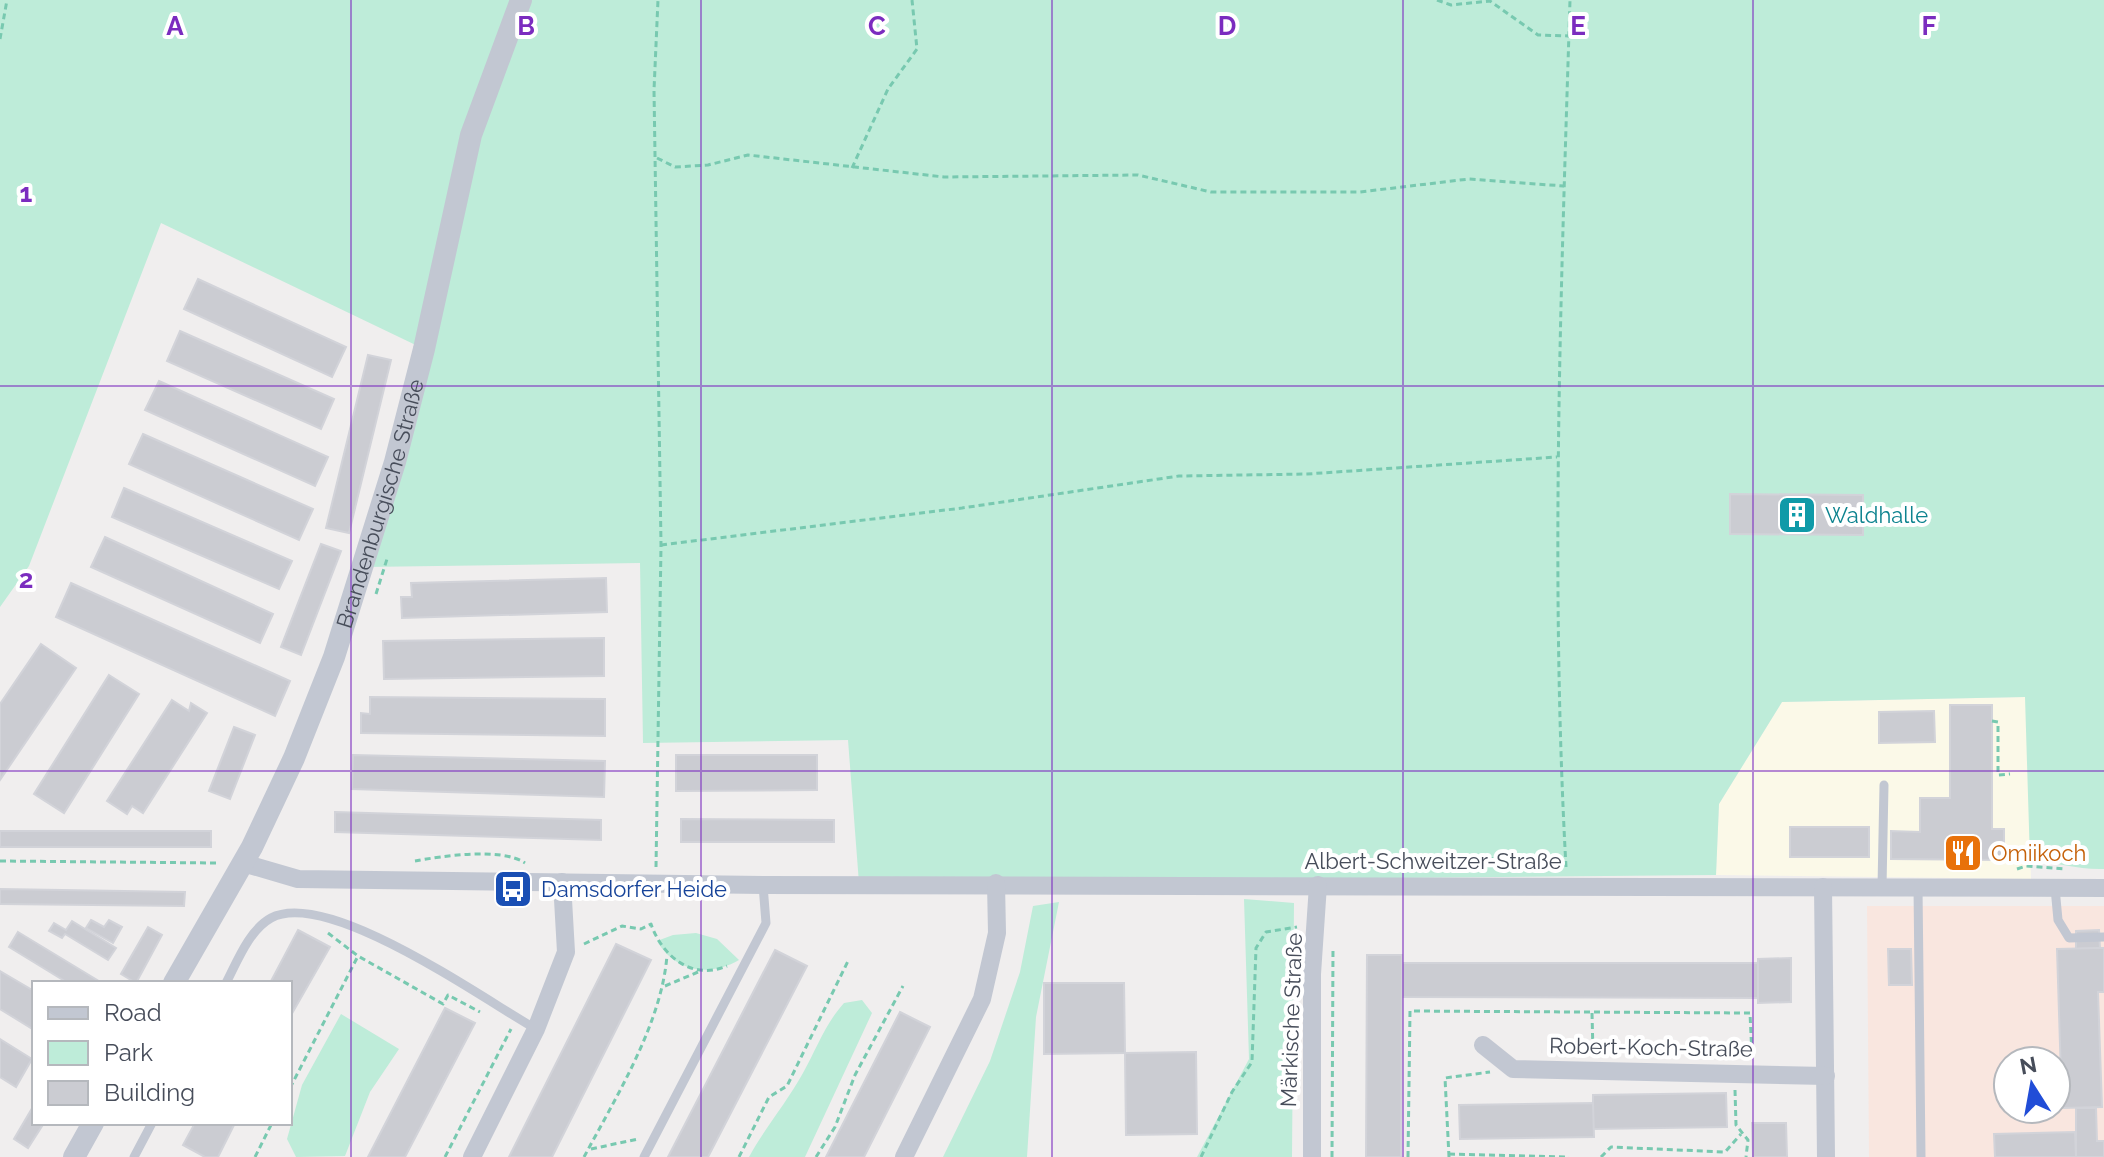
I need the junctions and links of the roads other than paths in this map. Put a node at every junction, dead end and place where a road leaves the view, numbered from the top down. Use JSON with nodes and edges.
{"nodes":[{"id":1,"x":521,"y":0,"type":"edge"},
{"id":2,"x":1884,"y":785,"type":"dead end"},
{"id":3,"x":243,"y":863,"type":"junction"},
{"id":4,"x":562,"y":882,"type":"junction"},
{"id":5,"x":996,"y":883,"type":"junction"},
{"id":6,"x":763,"y":885,"type":"junction"},
{"id":7,"x":1318,"y":885,"type":"junction"},
{"id":8,"x":1823,"y":887,"type":"junction"},
{"id":9,"x":1882,"y":887,"type":"junction"},
{"id":10,"x":1918,"y":887,"type":"junction"},
{"id":11,"x":2055,"y":888,"type":"junction"},
{"id":12,"x":2104,"y":888,"type":"edge"},
{"id":13,"x":2104,"y":937,"type":"edge"},
{"id":14,"x":175,"y":981,"type":"edge"},
{"id":15,"x":227,"y":981,"type":"edge"},
{"id":16,"x":536,"y":1029,"type":"junction"},
{"id":17,"x":1483,"y":1045,"type":"dead end"},
{"id":18,"x":1826,"y":1076,"type":"junction"},
{"id":19,"x":92,"y":1125,"type":"edge"},
{"id":20,"x":151,"y":1125,"type":"edge"},
{"id":21,"x":74,"y":1157,"type":"edge"},
{"id":22,"x":134,"y":1157,"type":"edge"},
{"id":23,"x":472,"y":1157,"type":"edge"},
{"id":24,"x":644,"y":1157,"type":"edge"},
{"id":25,"x":904,"y":1157,"type":"edge"},
{"id":26,"x":1312,"y":1157,"type":"edge"},
{"id":27,"x":1826,"y":1157,"type":"edge"},
{"id":28,"x":1921,"y":1157,"type":"edge"}],
"edges":[{"from":1,"to":3,"type":"street","name":"Brandenburgische Straße"},
{"from":2,"to":9,"type":"lane"},
{"from":3,"to":4,"type":"street","name":"Albert-Schweitzer-Straße"},
{"from":3,"to":14,"type":"street","name":"Brandenburgische Straße"},
{"from":4,"to":6,"type":"street","name":"Albert-Schweitzer-Straße"},
{"from":4,"to":16,"type":"street"},
{"from":5,"to":6,"type":"street","name":"Albert-Schweitzer-Straße"},
{"from":5,"to":7,"type":"street","name":"Albert-Schweitzer-Straße"},
{"from":5,"to":25,"type":"street"},
{"from":6,"to":24,"type":"lane"},
{"from":7,"to":8,"type":"street","name":"Albert-Schweitzer-Straße"},
{"from":7,"to":26,"type":"street","name":"Märkische Straße"},
{"from":8,"to":9,"type":"street","name":"Albert-Schweitzer-Straße"},
{"from":8,"to":18,"type":"street"},
{"from":9,"to":10,"type":"street","name":"Albert-Schweitzer-Straße"},
{"from":10,"to":11,"type":"street","name":"Albert-Schweitzer-Straße"},
{"from":10,"to":28,"type":"lane"},
{"from":11,"to":12,"type":"street","name":"Albert-Schweitzer-Straße"},
{"from":11,"to":13,"type":"lane"},
{"from":15,"to":16,"type":"lane"},
{"from":16,"to":23,"type":"street"},
{"from":17,"to":18,"type":"street","name":"Robert-Koch-Straße"},
{"from":18,"to":27,"type":"street"},
{"from":19,"to":21,"type":"street"},
{"from":20,"to":22,"type":"lane"}]}
